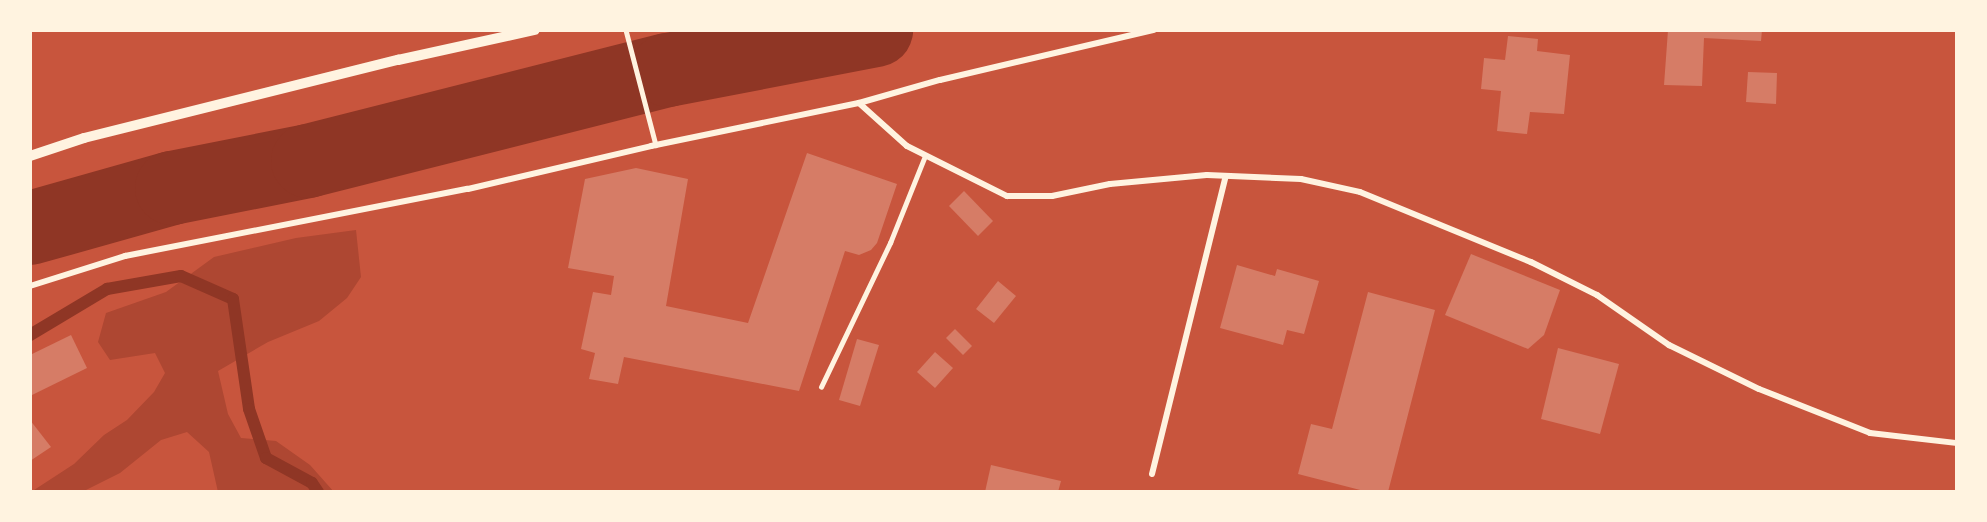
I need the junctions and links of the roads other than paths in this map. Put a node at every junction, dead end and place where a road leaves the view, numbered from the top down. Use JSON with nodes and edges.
{"nodes":[{"id":1,"x":534,"y":30,"type":"edge"},
{"id":2,"x":626,"y":30,"type":"edge"},
{"id":3,"x":1154,"y":30,"type":"edge"},
{"id":4,"x":859,"y":103,"type":"junction"},
{"id":5,"x":656,"y":145,"type":"junction"},
{"id":6,"x":30,"y":156,"type":"edge"},
{"id":7,"x":925,"y":156,"type":"junction"},
{"id":8,"x":1226,"y":176,"type":"junction"},
{"id":9,"x":30,"y":286,"type":"edge"},
{"id":10,"x":821,"y":387,"type":"dead end"},
{"id":11,"x":1957,"y":443,"type":"edge"},
{"id":12,"x":1152,"y":474,"type":"dead end"}],
"edges":[{"from":1,"to":6,"type":"street"},
{"from":2,"to":5,"type":"lane"},
{"from":3,"to":4,"type":"street"},
{"from":4,"to":5,"type":"street"},
{"from":4,"to":7,"type":"street"},
{"from":5,"to":9,"type":"street"},
{"from":7,"to":8,"type":"street"},
{"from":7,"to":10,"type":"lane"},
{"from":8,"to":11,"type":"street"},
{"from":8,"to":12,"type":"street"}]}
